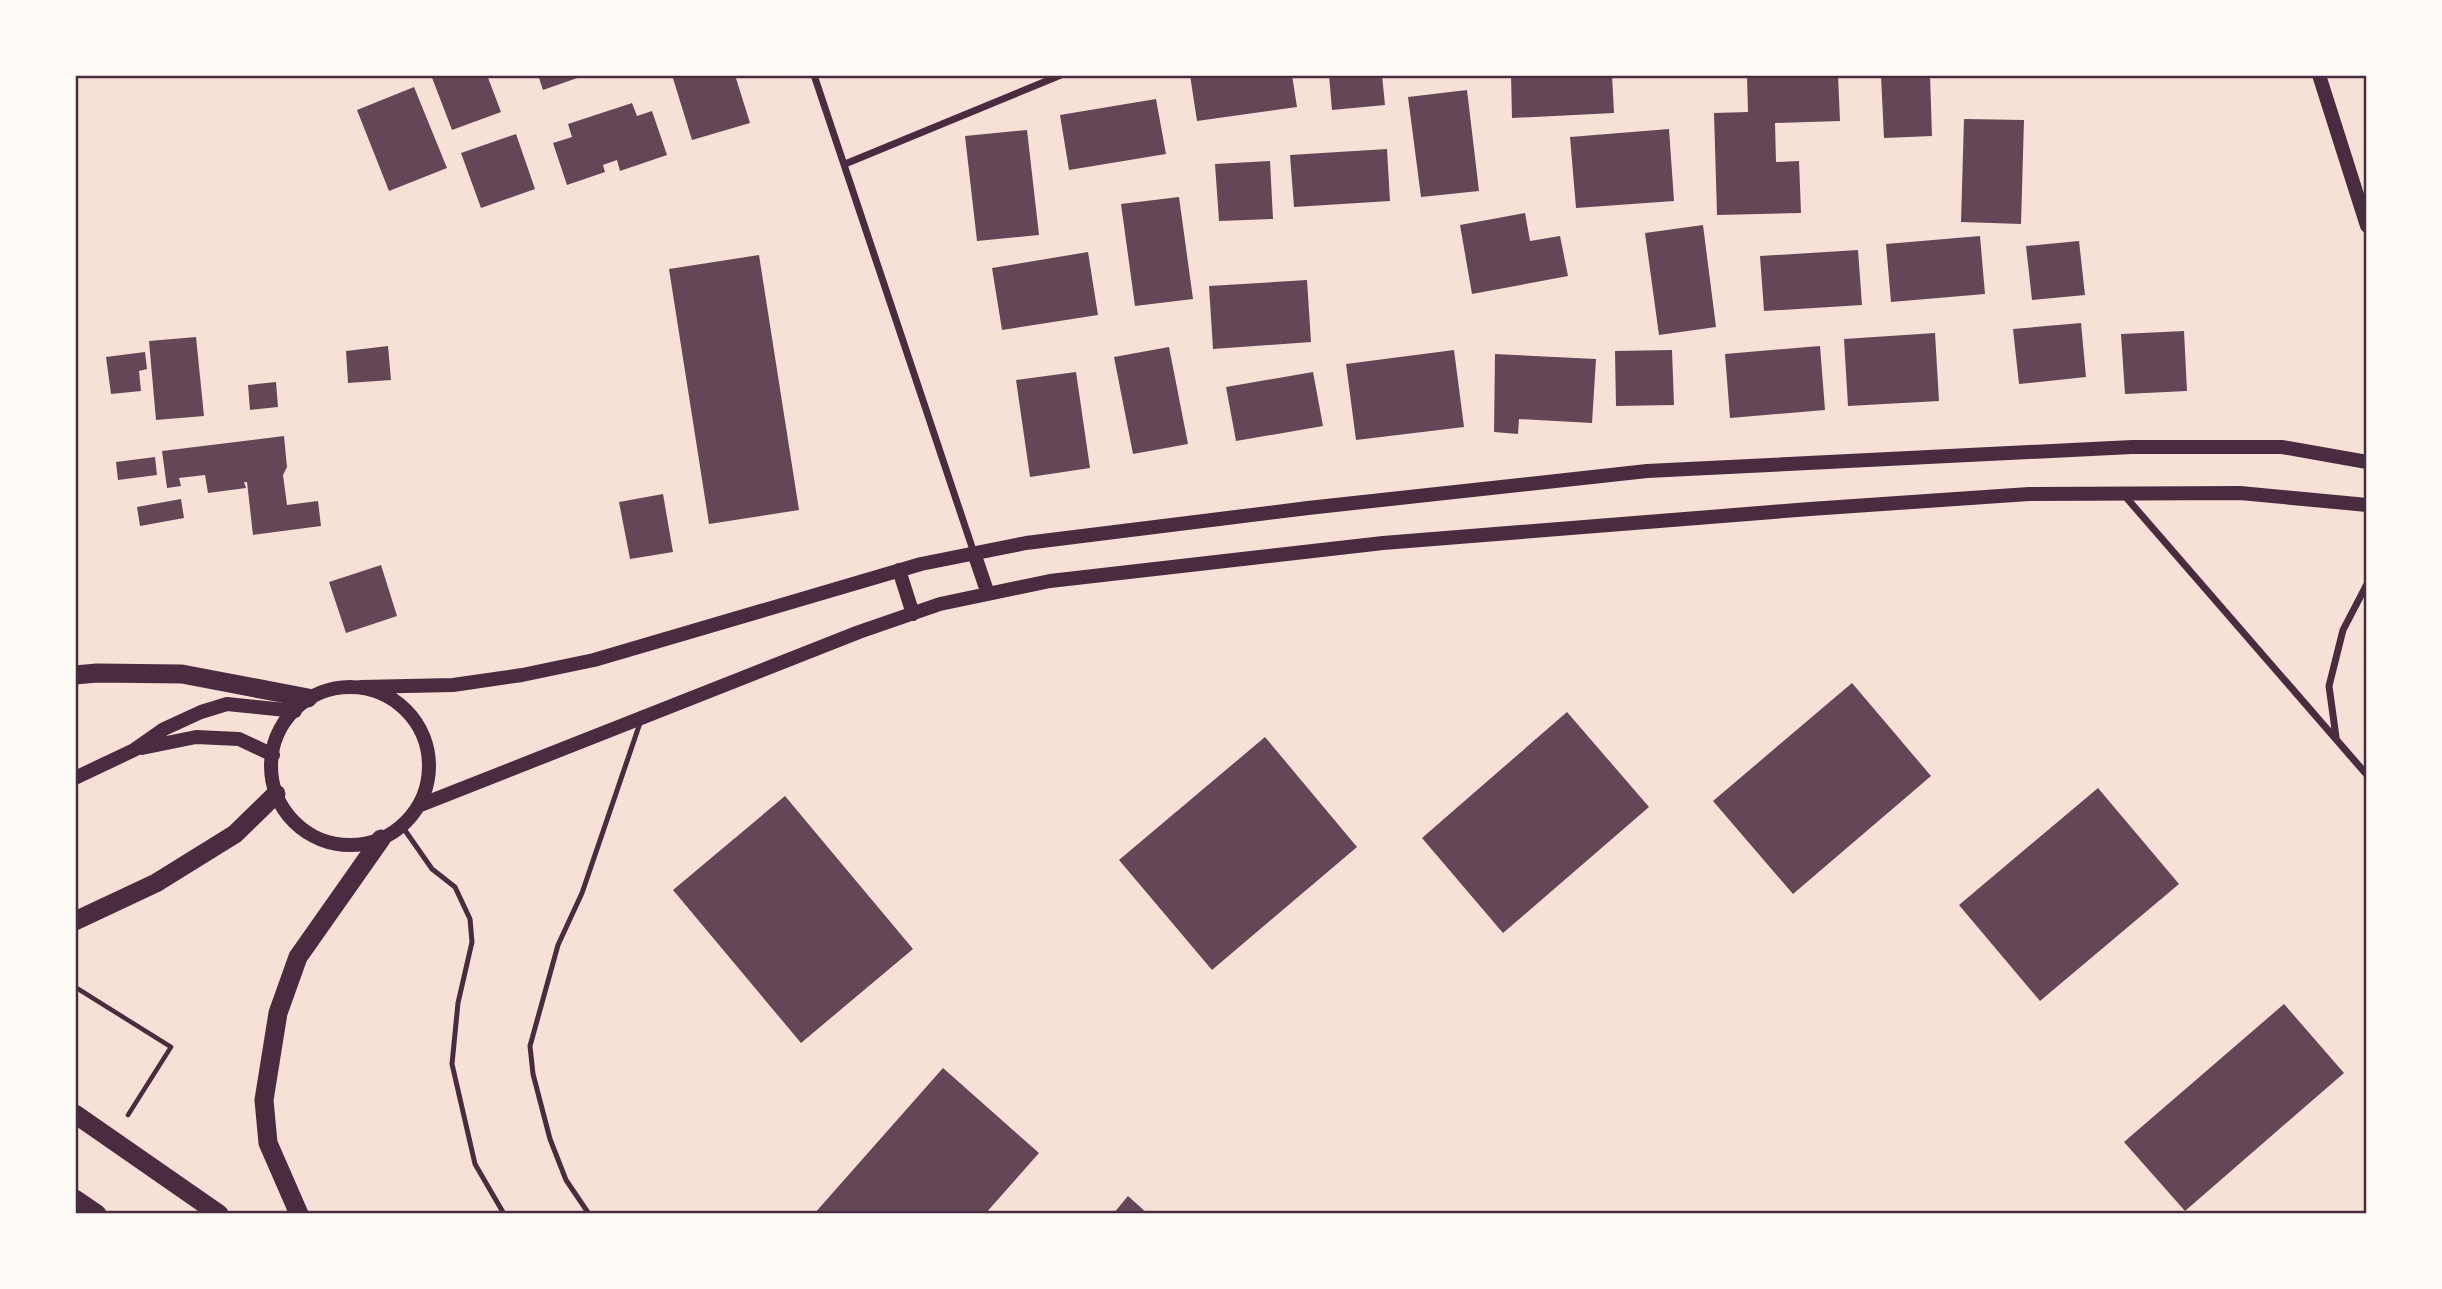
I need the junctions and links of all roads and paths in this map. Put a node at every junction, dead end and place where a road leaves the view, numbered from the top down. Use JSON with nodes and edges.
{"nodes":[{"id":1,"x":814,"y":75,"type":"edge"},
{"id":2,"x":1061,"y":75,"type":"edge"},
{"id":3,"x":2319,"y":75,"type":"edge"},
{"id":4,"x":845,"y":164,"type":"junction"},
{"id":5,"x":2367,"y":226,"type":"edge"},
{"id":6,"x":2367,"y":462,"type":"edge"},
{"id":7,"x":2124,"y":494,"type":"junction"},
{"id":8,"x":2367,"y":505,"type":"edge"},
{"id":9,"x":974,"y":553,"type":"junction"},
{"id":10,"x":899,"y":570,"type":"junction"},
{"id":11,"x":2367,"y":584,"type":"edge"},
{"id":12,"x":988,"y":594,"type":"junction"},
{"id":13,"x":913,"y":614,"type":"junction"},
{"id":14,"x":75,"y":675,"type":"edge"},
{"id":15,"x":361,"y":687,"type":"junction"},
{"id":16,"x":301,"y":704,"type":"junction"},
{"id":17,"x":642,"y":717,"type":"junction"},
{"id":18,"x":2336,"y":737,"type":"junction"},
{"id":19,"x":134,"y":750,"type":"junction"},
{"id":20,"x":273,"y":755,"type":"junction"},
{"id":21,"x":2367,"y":775,"type":"edge"},
{"id":22,"x":75,"y":778,"type":"edge"},
{"id":23,"x":276,"y":794,"type":"junction"},
{"id":24,"x":418,"y":806,"type":"junction"},
{"id":25,"x":402,"y":826,"type":"junction"},
{"id":26,"x":381,"y":839,"type":"junction"},
{"id":27,"x":75,"y":921,"type":"edge"},
{"id":28,"x":75,"y":987,"type":"edge"},
{"id":29,"x":75,"y":1114,"type":"edge"},
{"id":30,"x":127,"y":1117,"type":"dead end"},
{"id":31,"x":75,"y":1199,"type":"edge"},
{"id":32,"x":97,"y":1214,"type":"edge"},
{"id":33,"x":219,"y":1214,"type":"edge"},
{"id":34,"x":299,"y":1214,"type":"edge"},
{"id":35,"x":504,"y":1214,"type":"edge"},
{"id":36,"x":589,"y":1214,"type":"edge"}],
"edges":[{"from":1,"to":4,"type":"street"},
{"from":2,"to":4,"type":"street"},
{"from":3,"to":5,"type":"main road"},
{"from":4,"to":9,"type":"street"},
{"from":6,"to":9,"type":"main road"},
{"from":7,"to":8,"type":"main road"},
{"from":7,"to":12,"type":"main road"},
{"from":7,"to":18,"type":"street"},
{"from":9,"to":10,"type":"main road"},
{"from":9,"to":12,"type":"main road"},
{"from":10,"to":13,"type":"main road"},
{"from":10,"to":15,"type":"main road"},
{"from":11,"to":18,"type":"street"},
{"from":12,"to":13,"type":"main road"},
{"from":13,"to":17,"type":"main road"},
{"from":14,"to":16,"type":"highway"},
{"from":15,"to":16,"type":"main road"},
{"from":15,"to":24,"type":"main road"},
{"from":16,"to":19,"type":"main road"},
{"from":16,"to":20,"type":"main road"},
{"from":17,"to":24,"type":"main road"},
{"from":17,"to":36,"type":"lane"},
{"from":18,"to":21,"type":"street"},
{"from":19,"to":20,"type":"main road"},
{"from":19,"to":22,"type":"main road"},
{"from":20,"to":23,"type":"main road"},
{"from":23,"to":26,"type":"main road"},
{"from":23,"to":27,"type":"highway"},
{"from":24,"to":25,"type":"main road"},
{"from":25,"to":26,"type":"main road"},
{"from":25,"to":35,"type":"lane"},
{"from":26,"to":34,"type":"highway"},
{"from":28,"to":30,"type":"path"},
{"from":29,"to":33,"type":"highway"},
{"from":31,"to":32,"type":"highway"}]}
